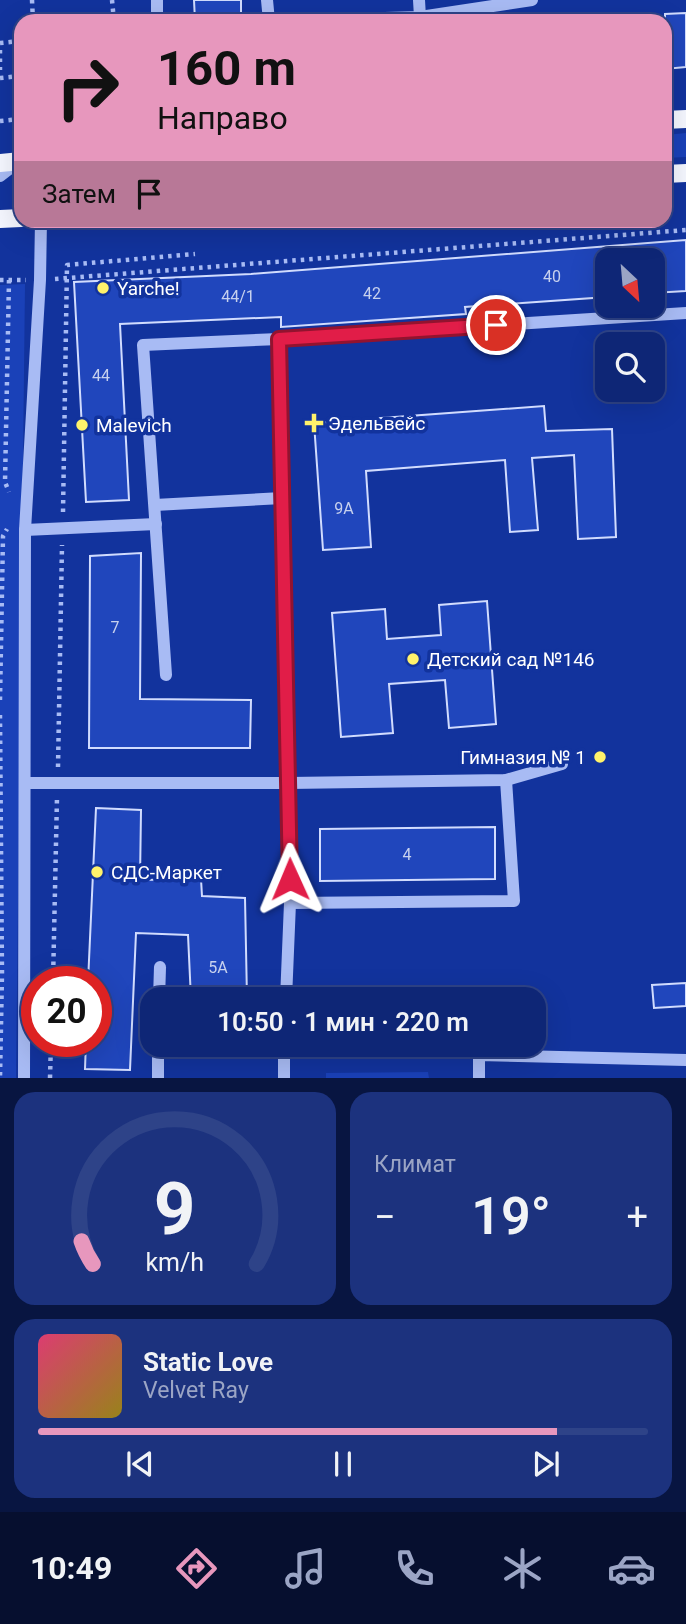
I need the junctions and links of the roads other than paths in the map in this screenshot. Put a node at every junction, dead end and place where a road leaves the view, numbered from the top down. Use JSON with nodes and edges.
{"nodes":[{"id":1,"x":532,"y":0,"type":"edge"},
{"id":2,"x":505,"y":2,"type":"edge"},
{"id":3,"x":437,"y":14,"type":"edge"},
{"id":4,"x":41,"y":228,"type":"edge"},
{"id":5,"x":686,"y":313,"type":"edge"},
{"id":6,"x":279,"y":339,"type":"junction"},
{"id":7,"x":282,"y":498,"type":"junction"},
{"id":8,"x":155,"y":505,"type":"junction"},
{"id":9,"x":156,"y":524,"type":"junction"},
{"id":10,"x":25,"y":530,"type":"junction"},
{"id":11,"x":166,"y":675,"type":"dead end"},
{"id":12,"x":562,"y":764,"type":"dead end"},
{"id":13,"x":506,"y":780,"type":"junction"},
{"id":14,"x":25,"y":783,"type":"junction"},
{"id":15,"x":289,"y":783,"type":"junction"},
{"id":16,"x":290,"y":903,"type":"junction"},
{"id":17,"x":160,"y":967,"type":"dead end"},
{"id":18,"x":159,"y":987,"type":"edge"},
{"id":19,"x":286,"y":987,"type":"edge"},
{"id":20,"x":158,"y":1057,"type":"edge"},
{"id":21,"x":284,"y":1057,"type":"edge"},
{"id":22,"x":686,"y":1060,"type":"edge"},
{"id":23,"x":24,"y":1078,"type":"edge"},
{"id":24,"x":158,"y":1078,"type":"edge"},
{"id":25,"x":284,"y":1078,"type":"edge"},
{"id":26,"x":479,"y":1078,"type":"edge"}],
"edges":[{"from":1,"to":2,"type":"street"},
{"from":2,"to":3,"type":"street"},
{"from":4,"to":10,"type":"street"},
{"from":5,"to":6,"type":"street"},
{"from":6,"to":7,"type":"street"},
{"from":6,"to":8,"type":"street"},
{"from":7,"to":8,"type":"street"},
{"from":7,"to":15,"type":"street"},
{"from":8,"to":9,"type":"street"},
{"from":9,"to":10,"type":"street"},
{"from":9,"to":11,"type":"street"},
{"from":10,"to":14,"type":"street"},
{"from":12,"to":13,"type":"street"},
{"from":13,"to":15,"type":"street"},
{"from":13,"to":16,"type":"street"},
{"from":14,"to":15,"type":"street"},
{"from":14,"to":23,"type":"street"},
{"from":15,"to":16,"type":"street"},
{"from":16,"to":19,"type":"street"},
{"from":17,"to":18,"type":"street"},
{"from":20,"to":24,"type":"street"},
{"from":21,"to":25,"type":"street"},
{"from":22,"to":26,"type":"street"}]}
